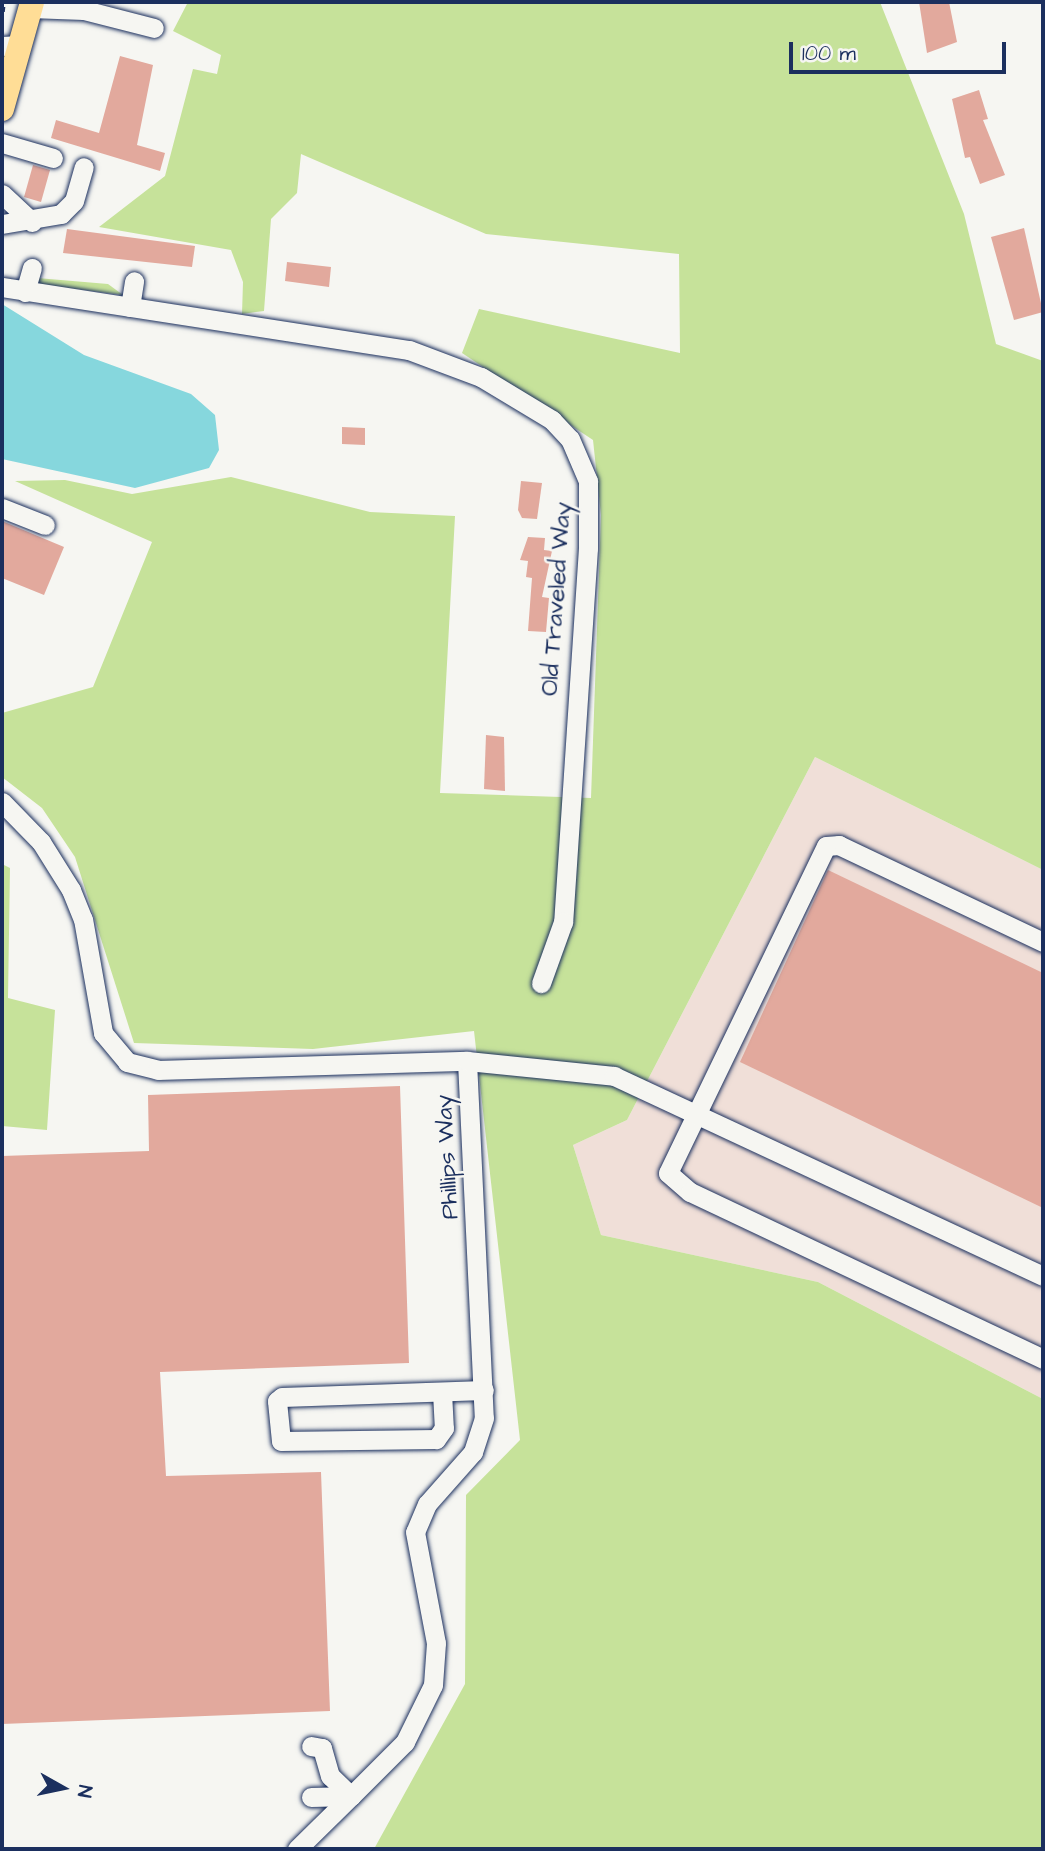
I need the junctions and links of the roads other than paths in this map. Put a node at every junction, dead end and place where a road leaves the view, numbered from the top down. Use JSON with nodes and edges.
{"nodes":[{"id":1,"x":31,"y":5,"type":"edge"},
{"id":2,"x":78,"y":6,"type":"edge"},
{"id":3,"x":154,"y":29,"type":"dead end"},
{"id":4,"x":11,"y":45,"type":"edge"},
{"id":5,"x":6,"y":75,"type":"edge"},
{"id":6,"x":2,"y":109,"type":"edge"},
{"id":7,"x":2,"y":143,"type":"edge"},
{"id":8,"x":53,"y":158,"type":"dead end"},
{"id":9,"x":84,"y":167,"type":"dead end"},
{"id":10,"x":2,"y":194,"type":"edge"},
{"id":11,"x":32,"y":222,"type":"junction"},
{"id":12,"x":2,"y":224,"type":"edge"},
{"id":13,"x":32,"y":268,"type":"dead end"},
{"id":14,"x":134,"y":281,"type":"dead end"},
{"id":15,"x":2,"y":288,"type":"edge"},
{"id":16,"x":25,"y":292,"type":"junction"},
{"id":17,"x":130,"y":307,"type":"junction"},
{"id":18,"x":2,"y":508,"type":"edge"},
{"id":19,"x":45,"y":525,"type":"dead end"},
{"id":20,"x":2,"y":802,"type":"edge"},
{"id":21,"x":1043,"y":942,"type":"edge"},
{"id":22,"x":541,"y":983,"type":"dead end"},
{"id":23,"x":467,"y":1061,"type":"junction"},
{"id":24,"x":693,"y":1112,"type":"junction"},
{"id":25,"x":1043,"y":1276,"type":"edge"},
{"id":26,"x":1043,"y":1359,"type":"edge"},
{"id":27,"x":484,"y":1390,"type":"junction"},
{"id":28,"x":442,"y":1392,"type":"junction"},
{"id":29,"x":311,"y":1746,"type":"dead end"},
{"id":30,"x":351,"y":1796,"type":"junction"},
{"id":31,"x":311,"y":1797,"type":"dead end"},
{"id":32,"x":297,"y":1849,"type":"edge"}],
"edges":[{"from":1,"to":2,"type":"street"},
{"from":1,"to":4,"type":"main road"},
{"from":2,"to":3,"type":"street"},
{"from":4,"to":5,"type":"main road"},
{"from":5,"to":6,"type":"main road"},
{"from":7,"to":8,"type":"street"},
{"from":9,"to":11,"type":"street"},
{"from":10,"to":11,"type":"street"},
{"from":11,"to":12,"type":"street"},
{"from":13,"to":16,"type":"street"},
{"from":14,"to":17,"type":"street"},
{"from":15,"to":16,"type":"street","name":"Old Traveled Way"},
{"from":16,"to":17,"type":"street","name":"Old Traveled Way"},
{"from":17,"to":22,"type":"street","name":"Old Traveled Way"},
{"from":18,"to":19,"type":"street"},
{"from":20,"to":23,"type":"street","name":"Phillips Way"},
{"from":21,"to":24,"type":"street"},
{"from":23,"to":24,"type":"street"},
{"from":23,"to":27,"type":"street","name":"Phillips Way"},
{"from":24,"to":25,"type":"street"},
{"from":24,"to":26,"type":"street"},
{"from":27,"to":28,"type":"street"},
{"from":27,"to":30,"type":"street","name":"Phillips Way"},
{"from":28,"to":28,"type":"street"},
{"from":29,"to":30,"type":"street"},
{"from":30,"to":31,"type":"street"},
{"from":30,"to":32,"type":"street","name":"Phillips Way"}]}
